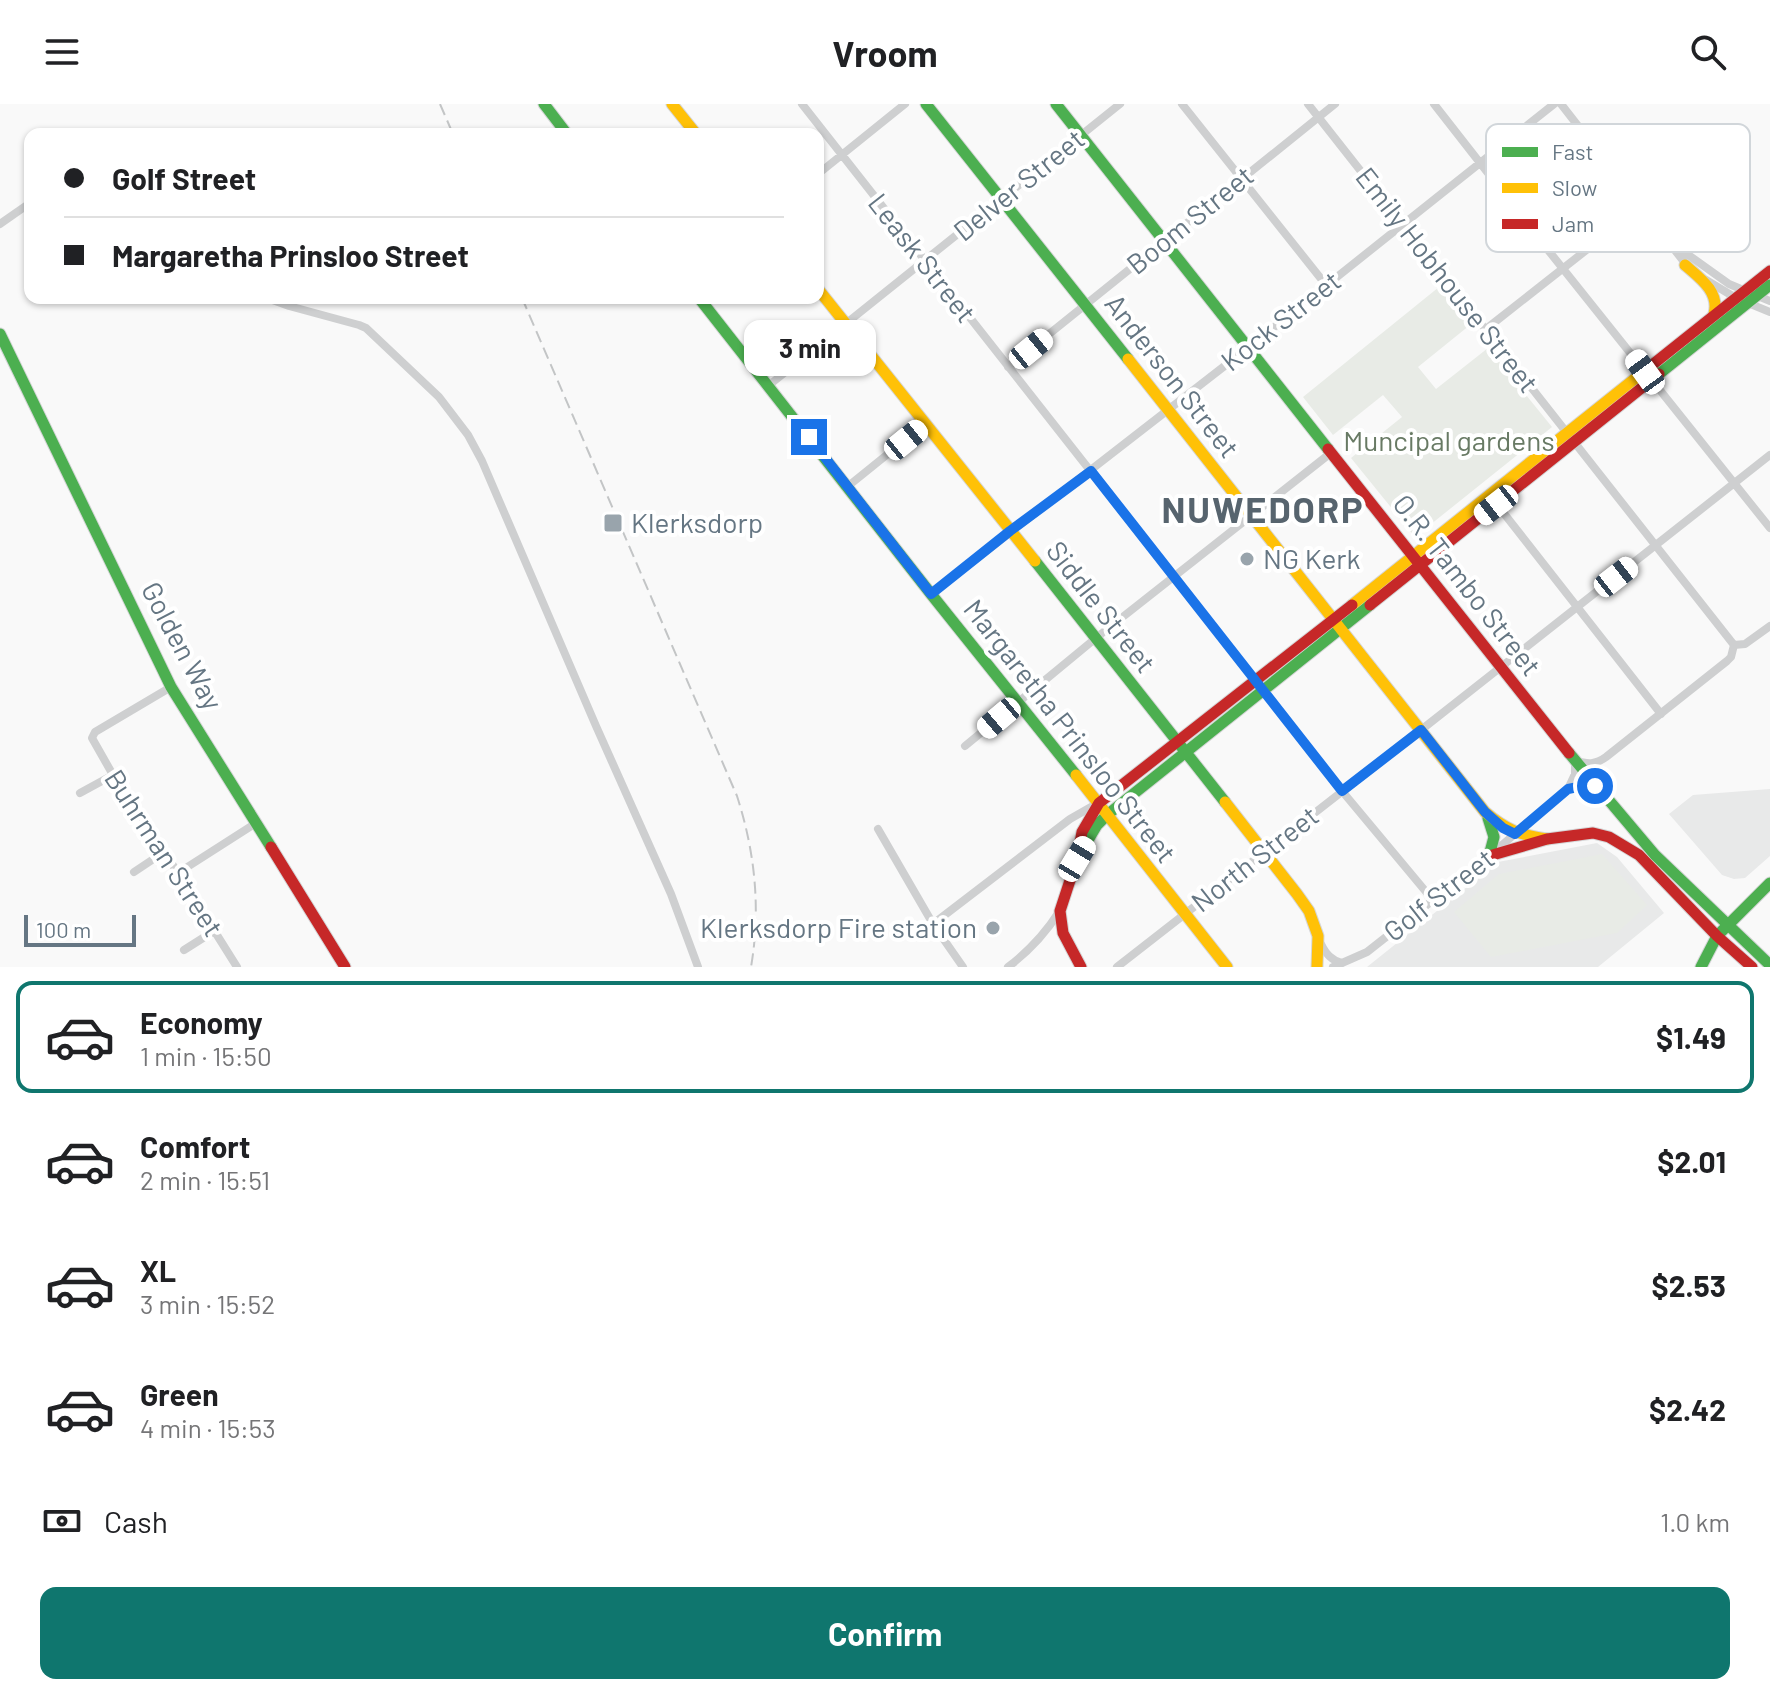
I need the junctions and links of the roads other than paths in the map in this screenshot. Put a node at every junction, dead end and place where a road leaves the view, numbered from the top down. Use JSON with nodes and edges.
{"nodes":[{"id":1,"x":544,"y":104,"type":"edge"},
{"id":2,"x":672,"y":104,"type":"edge"},
{"id":3,"x":802,"y":104,"type":"edge"},
{"id":4,"x":905,"y":104,"type":"edge"},
{"id":5,"x":926,"y":104,"type":"edge"},
{"id":6,"x":1056,"y":104,"type":"edge"},
{"id":7,"x":1120,"y":104,"type":"edge"},
{"id":8,"x":1182,"y":104,"type":"edge"},
{"id":9,"x":1308,"y":104,"type":"edge"},
{"id":10,"x":1335,"y":104,"type":"edge"},
{"id":11,"x":1434,"y":104,"type":"edge"},
{"id":12,"x":1554,"y":104,"type":"edge"},
{"id":13,"x":1561,"y":104,"type":"edge"},
{"id":14,"x":1318,"y":117,"type":"junction"},
{"id":15,"x":1529,"y":124,"type":"edge"},
{"id":16,"x":1577,"y":124,"type":"edge"},
{"id":17,"x":562,"y":128,"type":"edge"},
{"id":18,"x":691,"y":128,"type":"edge"},
{"id":19,"x":821,"y":128,"type":"edge"},
{"id":20,"x":824,"y":132,"type":"edge"},
{"id":21,"x":1081,"y":135,"type":"junction"},
{"id":22,"x":842,"y":155,"type":"junction"},
{"id":23,"x":1486,"y":159,"type":"edge"},
{"id":24,"x":1480,"y":164,"type":"junction"},
{"id":25,"x":824,"y":169,"type":"edge"},
{"id":26,"x":1486,"y":172,"type":"edge"},
{"id":27,"x":1241,"y":179,"type":"junction"},
{"id":28,"x":1001,"y":199,"type":"junction"},
{"id":29,"x":24,"y":207,"type":"edge"},
{"id":30,"x":0,"y":224,"type":"edge"},
{"id":31,"x":1403,"y":224,"type":"junction"},
{"id":32,"x":1165,"y":241,"type":"junction"},
{"id":33,"x":1550,"y":252,"type":"edge"},
{"id":34,"x":1583,"y":252,"type":"edge"},
{"id":35,"x":1675,"y":252,"type":"edge"},
{"id":36,"x":1685,"y":252,"type":"edge"},
{"id":37,"x":924,"y":261,"type":"junction"},
{"id":38,"x":1685,"y":265,"type":"junction"},
{"id":39,"x":1563,"y":268,"type":"junction"},
{"id":40,"x":1770,"y":271,"type":"edge"},
{"id":41,"x":1326,"y":285,"type":"junction"},
{"id":42,"x":1770,"y":285,"type":"edge"},
{"id":43,"x":1747,"y":296,"type":"junction"},
{"id":44,"x":824,"y":297,"type":"edge"},
{"id":45,"x":1770,"y":301,"type":"edge"},
{"id":46,"x":284,"y":304,"type":"edge"},
{"id":47,"x":704,"y":304,"type":"edge"},
{"id":48,"x":1086,"y":305,"type":"junction"},
{"id":49,"x":1770,"y":312,"type":"edge"},
{"id":50,"x":1711,"y":318,"type":"junction"},
{"id":51,"x":845,"y":323,"type":"junction"},
{"id":52,"x":1486,"y":329,"type":"junction"},
{"id":53,"x":0,"y":334,"type":"edge"},
{"id":54,"x":1249,"y":347,"type":"junction"},
{"id":55,"x":1008,"y":367,"type":"junction"},
{"id":56,"x":1648,"y":376,"type":"junction"},
{"id":57,"x":768,"y":386,"type":"junction"},
{"id":58,"x":1168,"y":409,"type":"junction"},
{"id":59,"x":925,"y":424,"type":"junction"},
{"id":60,"x":1570,"y":438,"type":"junction"},
{"id":61,"x":1332,"y":452,"type":"junction"},
{"id":62,"x":1770,"y":455,"type":"edge"},
{"id":63,"x":1091,"y":471,"type":"junction"},
{"id":64,"x":1734,"y":484,"type":"junction"},
{"id":65,"x":847,"y":487,"type":"junction"},
{"id":66,"x":1493,"y":500,"type":"junction"},
{"id":67,"x":1251,"y":517,"type":"junction"},
{"id":68,"x":1770,"y":528,"type":"edge"},
{"id":69,"x":1010,"y":531,"type":"junction"},
{"id":70,"x":1655,"y":546,"type":"junction"},
{"id":71,"x":1417,"y":561,"type":"junction"},
{"id":72,"x":1175,"y":578,"type":"junction"},
{"id":73,"x":931,"y":594,"type":"junction"},
{"id":74,"x":1577,"y":607,"type":"junction"},
{"id":75,"x":1336,"y":623,"type":"junction"},
{"id":76,"x":1770,"y":626,"type":"edge"},
{"id":77,"x":1096,"y":638,"type":"junction"},
{"id":78,"x":1734,"y":645,"type":"junction"},
{"id":79,"x":1501,"y":667,"type":"junction"},
{"id":80,"x":1259,"y":684,"type":"junction"},
{"id":81,"x":171,"y":687,"type":"junction"},
{"id":82,"x":1019,"y":702,"type":"junction"},
{"id":83,"x":1661,"y":714,"type":"junction"},
{"id":84,"x":1421,"y":730,"type":"junction"},
{"id":85,"x":965,"y":746,"type":"dead end"},
{"id":86,"x":1181,"y":747,"type":"junction"},
{"id":87,"x":1575,"y":761,"type":"junction"},
{"id":88,"x":113,"y":775,"type":"junction"},
{"id":89,"x":1595,"y":786,"type":"junction"},
{"id":90,"x":1568,"y":789,"type":"junction"},
{"id":91,"x":1342,"y":791,"type":"junction"},
{"id":92,"x":80,"y":793,"type":"dead end"},
{"id":93,"x":1099,"y":803,"type":"junction"},
{"id":94,"x":1485,"y":812,"type":"junction"},
{"id":95,"x":1107,"y":815,"type":"junction"},
{"id":96,"x":256,"y":823,"type":"junction"},
{"id":97,"x":878,"y":829,"type":"dead end"},
{"id":98,"x":1515,"y":834,"type":"junction"},
{"id":99,"x":1547,"y":839,"type":"junction"},
{"id":100,"x":164,"y":852,"type":"junction"},
{"id":101,"x":1264,"y":852,"type":"junction"},
{"id":102,"x":1489,"y":856,"type":"junction"},
{"id":103,"x":1077,"y":859,"type":"junction"},
{"id":104,"x":134,"y":872,"type":"dead end"},
{"id":105,"x":178,"y":873,"type":"junction"},
{"id":106,"x":1770,"y":883,"type":"edge"},
{"id":107,"x":1432,"y":899,"type":"junction"},
{"id":108,"x":1060,"y":911,"type":"junction"},
{"id":109,"x":1185,"y":914,"type":"junction"},
{"id":110,"x":933,"y":924,"type":"junction"},
{"id":111,"x":1727,"y":925,"type":"junction"},
{"id":112,"x":214,"y":931,"type":"junction"},
{"id":113,"x":1717,"y":936,"type":"junction"},
{"id":114,"x":1319,"y":941,"type":"junction"},
{"id":115,"x":184,"y":950,"type":"dead end"},
{"id":116,"x":1766,"y":962,"type":"edge"},
{"id":117,"x":1343,"y":963,"type":"junction"},
{"id":118,"x":237,"y":967,"type":"edge"},
{"id":119,"x":345,"y":967,"type":"edge"},
{"id":120,"x":698,"y":967,"type":"edge"},
{"id":121,"x":963,"y":967,"type":"edge"},
{"id":122,"x":1008,"y":967,"type":"edge"},
{"id":123,"x":1081,"y":967,"type":"edge"},
{"id":124,"x":1117,"y":967,"type":"edge"},
{"id":125,"x":1227,"y":967,"type":"edge"},
{"id":126,"x":1317,"y":967,"type":"edge"},
{"id":127,"x":1333,"y":967,"type":"edge"},
{"id":128,"x":1701,"y":967,"type":"edge"},
{"id":129,"x":1752,"y":967,"type":"edge"}],
"edges":[{"from":1,"to":17,"type":"main road"},
{"from":2,"to":18,"type":"main road"},
{"from":3,"to":19,"type":"street","name":"Leask Street"},
{"from":4,"to":22,"type":"street"},
{"from":5,"to":28,"type":"main road","name":"Anderson Street"},
{"from":6,"to":21,"type":"main road","name":"O.R. Tambo Street"},
{"from":7,"to":21,"type":"street","name":"Delver Street"},
{"from":8,"to":27,"type":"street"},
{"from":9,"to":14,"type":"street","name":"Emily Hobhouse Street"},
{"from":10,"to":14,"type":"street","name":"Boom Street"},
{"from":11,"to":24,"type":"street"},
{"from":12,"to":15,"type":"street","name":"Kock Street"},
{"from":13,"to":16,"type":"street"},
{"from":14,"to":27,"type":"street","name":"Boom Street"},
{"from":14,"to":31,"type":"street","name":"Emily Hobhouse Street"},
{"from":20,"to":22,"type":"street","name":"Leask Street"},
{"from":21,"to":28,"type":"street","name":"Delver Street"},
{"from":21,"to":32,"type":"main road","name":"O.R. Tambo Street"},
{"from":22,"to":25,"type":"street"},
{"from":22,"to":37,"type":"street","name":"Leask Street"},
{"from":23,"to":24,"type":"street","name":"Kock Street"},
{"from":24,"to":26,"type":"street"},
{"from":24,"to":31,"type":"street","name":"Kock Street"},
{"from":27,"to":32,"type":"street","name":"Boom Street"},
{"from":27,"to":41,"type":"street"},
{"from":28,"to":37,"type":"street","name":"Delver Street"},
{"from":28,"to":48,"type":"main road","name":"Anderson Street"},
{"from":29,"to":30,"type":"street"},
{"from":31,"to":41,"type":"street","name":"Kock Street"},
{"from":31,"to":52,"type":"street","name":"Emily Hobhouse Street"},
{"from":32,"to":48,"type":"street","name":"Boom Street"},
{"from":32,"to":54,"type":"main road","name":"O.R. Tambo Street"},
{"from":33,"to":39,"type":"street"},
{"from":34,"to":39,"type":"street"},
{"from":35,"to":38,"type":"street"},
{"from":36,"to":43,"type":"street"},
{"from":37,"to":51,"type":"street","name":"Delver Street"},
{"from":37,"to":55,"type":"street","name":"Leask Street"},
{"from":38,"to":43,"type":"street"},
{"from":38,"to":50,"type":"main road"},
{"from":39,"to":52,"type":"street"},
{"from":39,"to":56,"type":"street"},
{"from":40,"to":43,"type":"main road"},
{"from":41,"to":54,"type":"street","name":"Kock Street"},
{"from":42,"to":43,"type":"main road"},
{"from":43,"to":45,"type":"street"},
{"from":43,"to":49,"type":"street"},
{"from":43,"to":50,"type":"main road"},
{"from":43,"to":56,"type":"main road"},
{"from":44,"to":51,"type":"main road","name":"Siddle Street"},
{"from":46,"to":120,"type":"street"},
{"from":47,"to":57,"type":"main road","name":"Margaretha Prinsloo Street"},
{"from":48,"to":55,"type":"street","name":"Boom Street"},
{"from":48,"to":58,"type":"main road","name":"Anderson Street"},
{"from":50,"to":56,"type":"main road"},
{"from":51,"to":57,"type":"street","name":"Delver Street"},
{"from":51,"to":59,"type":"main road","name":"Siddle Street"},
{"from":52,"to":60,"type":"street","name":"Emily Hobhouse Street"},
{"from":53,"to":81,"type":"main road","name":"Golden Way"},
{"from":54,"to":58,"type":"street","name":"Kock Street"},
{"from":54,"to":61,"type":"main road","name":"O.R. Tambo Street"},
{"from":55,"to":63,"type":"street","name":"Leask Street"},
{"from":56,"to":60,"type":"main road"},
{"from":56,"to":64,"type":"street"},
{"from":57,"to":65,"type":"main road","name":"Margaretha Prinsloo Street"},
{"from":58,"to":63,"type":"street","name":"Kock Street"},
{"from":58,"to":67,"type":"main road","name":"Anderson Street"},
{"from":59,"to":65,"type":"street"},
{"from":59,"to":69,"type":"main road","name":"Siddle Street"},
{"from":60,"to":66,"type":"main road"},
{"from":60,"to":70,"type":"street","name":"Emily Hobhouse Street"},
{"from":61,"to":67,"type":"street"},
{"from":61,"to":71,"type":"main road","name":"O.R. Tambo Street"},
{"from":62,"to":64,"type":"street","name":"North Street"},
{"from":63,"to":69,"type":"street","name":"Kock Street"},
{"from":63,"to":72,"type":"street","name":"Leask Street"},
{"from":64,"to":68,"type":"street"},
{"from":64,"to":70,"type":"street","name":"North Street"},
{"from":65,"to":73,"type":"main road","name":"Margaretha Prinsloo Street"},
{"from":66,"to":71,"type":"main road"},
{"from":66,"to":74,"type":"street"},
{"from":67,"to":72,"type":"street"},
{"from":67,"to":75,"type":"main road","name":"Anderson Street"},
{"from":69,"to":73,"type":"street","name":"Kock Street"},
{"from":69,"to":77,"type":"main road","name":"Siddle Street"},
{"from":70,"to":74,"type":"street","name":"North Street"},
{"from":70,"to":78,"type":"street","name":"Emily Hobhouse Street"},
{"from":71,"to":75,"type":"main road"},
{"from":71,"to":79,"type":"main road","name":"O.R. Tambo Street"},
{"from":72,"to":77,"type":"street"},
{"from":72,"to":80,"type":"street","name":"Leask Street"},
{"from":73,"to":82,"type":"main road","name":"Margaretha Prinsloo Street"},
{"from":74,"to":79,"type":"street","name":"North Street"},
{"from":74,"to":83,"type":"street"},
{"from":75,"to":80,"type":"main road"},
{"from":75,"to":84,"type":"main road","name":"Anderson Street"},
{"from":76,"to":78,"type":"street"},
{"from":77,"to":82,"type":"street"},
{"from":77,"to":86,"type":"main road","name":"Siddle Street"},
{"from":78,"to":83,"type":"street"},
{"from":79,"to":84,"type":"street","name":"North Street"},
{"from":79,"to":87,"type":"main road","name":"O.R. Tambo Street"},
{"from":80,"to":86,"type":"main road"},
{"from":80,"to":91,"type":"street","name":"Leask Street"},
{"from":81,"to":88,"type":"street","name":"Buhrman Street"},
{"from":81,"to":96,"type":"main road","name":"Golden Way"},
{"from":82,"to":85,"type":"street"},
{"from":82,"to":93,"type":"main road","name":"Margaretha Prinsloo Street"},
{"from":83,"to":87,"type":"street"},
{"from":84,"to":91,"type":"street","name":"North Street"},
{"from":84,"to":94,"type":"main road","name":"Anderson Street"},
{"from":86,"to":93,"type":"main road"},
{"from":86,"to":95,"type":"main road"},
{"from":86,"to":101,"type":"main road","name":"Siddle Street"},
{"from":87,"to":89,"type":"main road","name":"O.R. Tambo Street"},
{"from":87,"to":90,"type":"street"},
{"from":88,"to":92,"type":"street"},
{"from":88,"to":100,"type":"street","name":"Buhrman Street"},
{"from":89,"to":90,"type":"street"},
{"from":89,"to":111,"type":"main road","name":"O.R. Tambo Street"},
{"from":90,"to":98,"type":"street","name":"Golf Street"},
{"from":91,"to":101,"type":"street","name":"North Street"},
{"from":91,"to":107,"type":"street","name":"Leask Street"},
{"from":93,"to":95,"type":"main road","name":"Margaretha Prinsloo Street"},
{"from":93,"to":103,"type":"main road"},
{"from":93,"to":110,"type":"street"},
{"from":94,"to":98,"type":"main road","name":"Anderson Street"},
{"from":94,"to":102,"type":"main road"},
{"from":95,"to":103,"type":"main road"},
{"from":95,"to":109,"type":"main road","name":"Margaretha Prinsloo Street"},
{"from":96,"to":105,"type":"street"},
{"from":96,"to":119,"type":"main road","name":"Golden Way"},
{"from":97,"to":110,"type":"street"},
{"from":98,"to":99,"type":"main road","name":"Anderson Street"},
{"from":98,"to":102,"type":"street","name":"Golf Street"},
{"from":99,"to":102,"type":"main road"},
{"from":99,"to":113,"type":"main road"},
{"from":100,"to":104,"type":"street"},
{"from":100,"to":105,"type":"street","name":"Buhrman Street"},
{"from":101,"to":109,"type":"street","name":"North Street"},
{"from":101,"to":114,"type":"main road","name":"Siddle Street"},
{"from":102,"to":107,"type":"street","name":"Golf Street"},
{"from":103,"to":108,"type":"main road"},
{"from":105,"to":112,"type":"street","name":"Buhrman Street"},
{"from":106,"to":111,"type":"main road"},
{"from":107,"to":117,"type":"street","name":"Golf Street"},
{"from":108,"to":122,"type":"street"},
{"from":108,"to":123,"type":"main road"},
{"from":109,"to":124,"type":"street","name":"North Street"},
{"from":109,"to":125,"type":"main road","name":"Margaretha Prinsloo Street"},
{"from":110,"to":121,"type":"street"},
{"from":111,"to":113,"type":"main road"},
{"from":111,"to":116,"type":"main road","name":"O.R. Tambo Street"},
{"from":112,"to":115,"type":"street"},
{"from":112,"to":118,"type":"street","name":"Buhrman Street"},
{"from":113,"to":128,"type":"main road"},
{"from":113,"to":129,"type":"main road"},
{"from":114,"to":117,"type":"street"},
{"from":114,"to":126,"type":"main road","name":"Siddle Street"},
{"from":117,"to":127,"type":"street","name":"Golf Street"}]}
